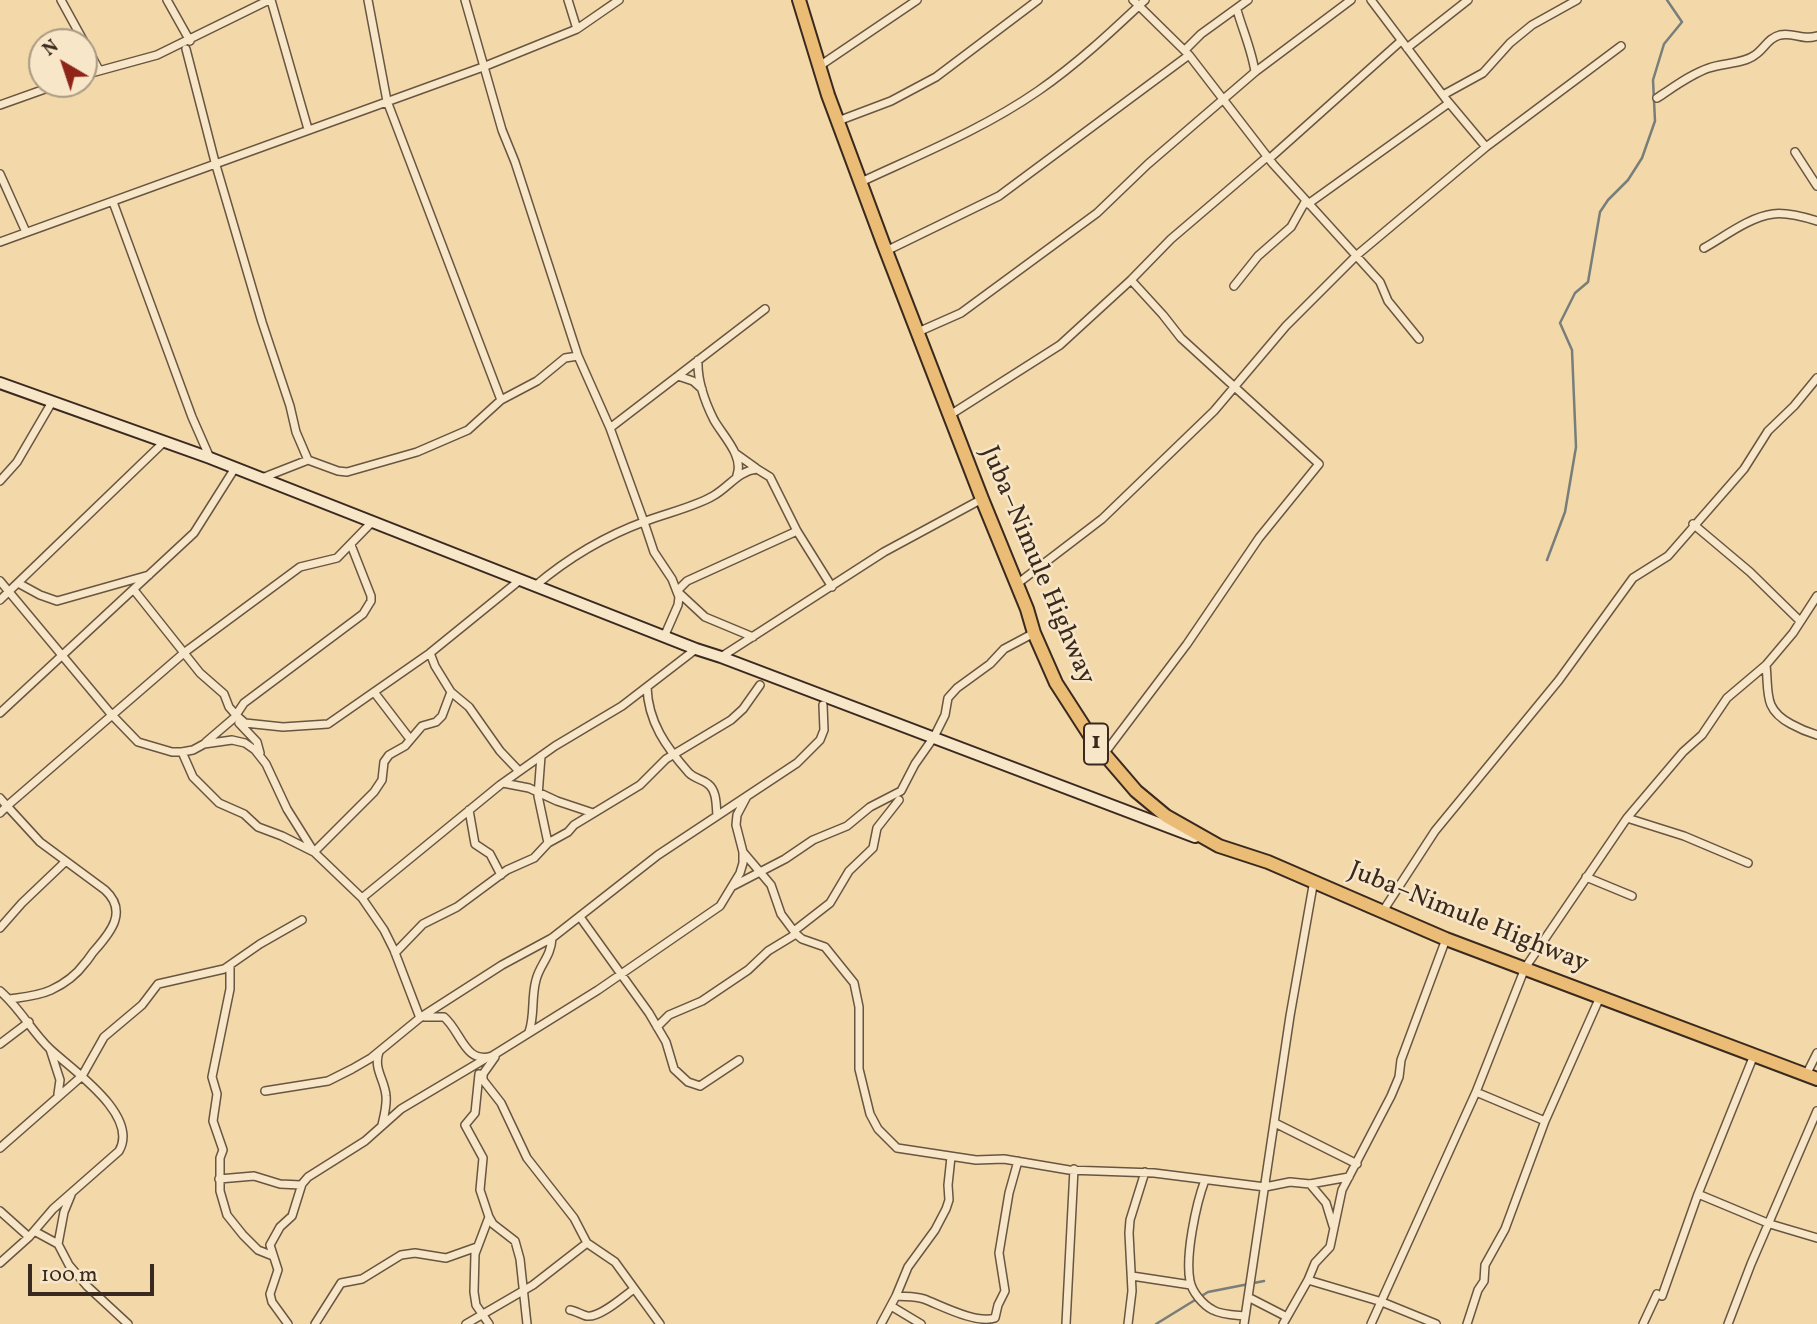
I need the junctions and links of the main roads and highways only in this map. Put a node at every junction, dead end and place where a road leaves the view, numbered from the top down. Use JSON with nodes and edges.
{"nodes":[{"id":1,"x":799,"y":0,"type":"edge"},
{"id":2,"x":0,"y":383,"type":"edge"},
{"id":3,"x":1219,"y":846,"type":"junction"},
{"id":4,"x":1812,"y":1077,"type":"edge"}],
"edges":[{"from":1,"to":3,"type":"main road","name":"Juba–Nimule Highway","number":"1"},
{"from":2,"to":3,"type":"main road"},
{"from":3,"to":4,"type":"main road","name":"Juba–Nimule Highway","number":"1"}]}
